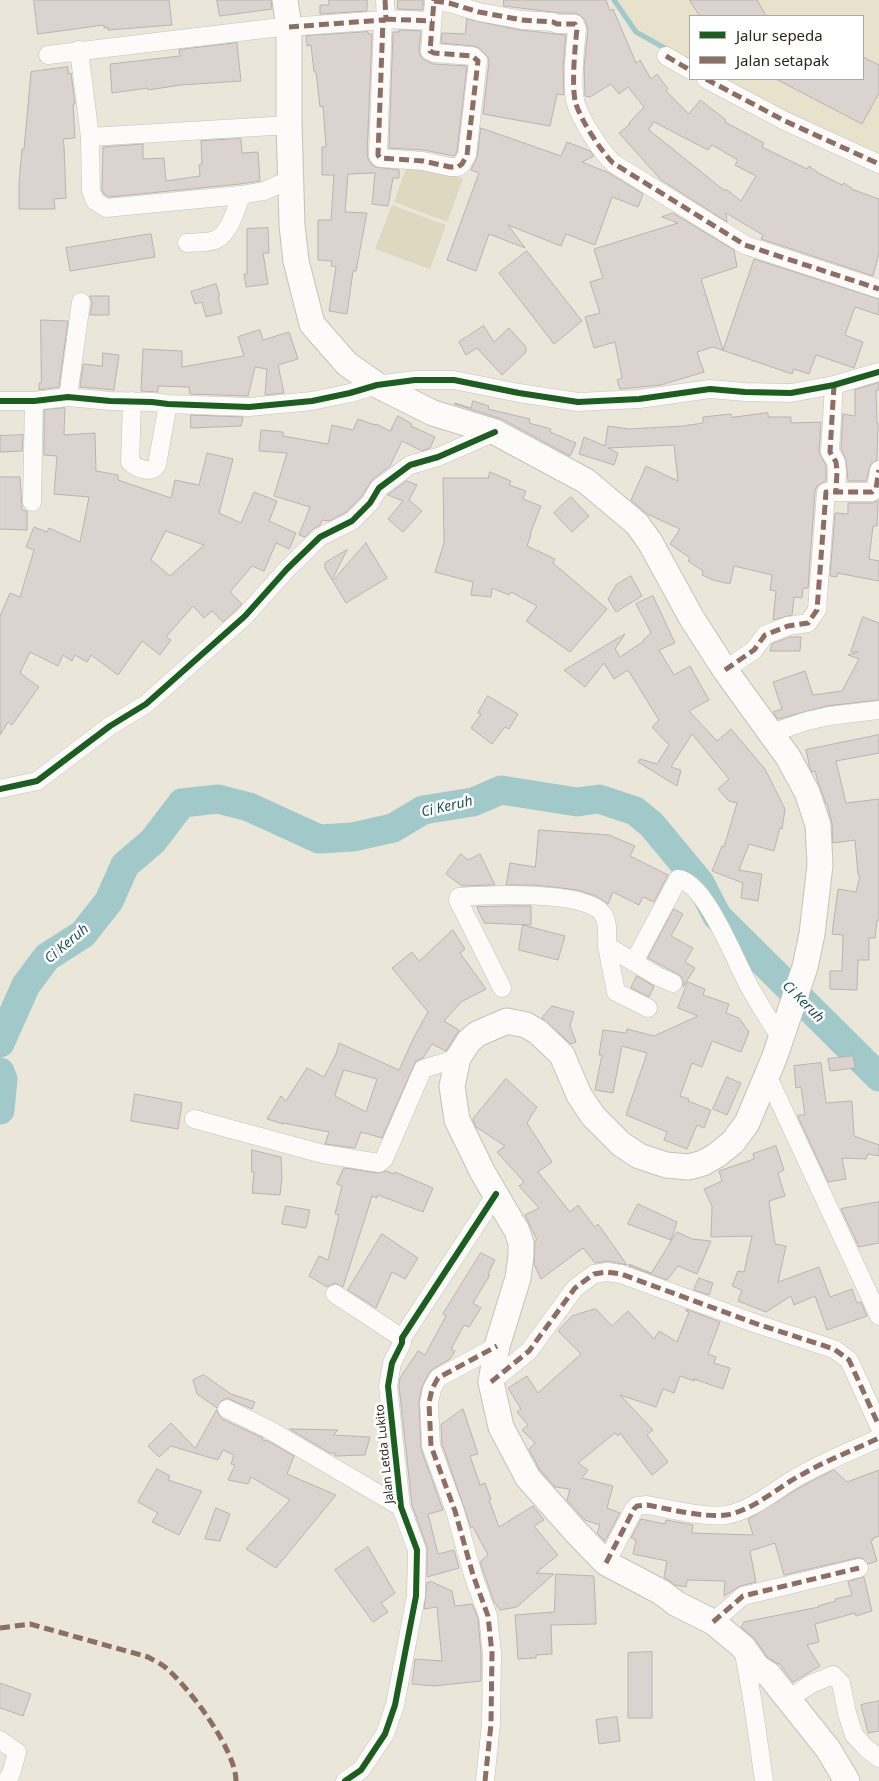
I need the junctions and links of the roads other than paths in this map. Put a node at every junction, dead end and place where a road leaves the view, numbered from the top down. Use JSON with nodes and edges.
{"nodes":[{"id":1,"x":286,"y":0,"type":"edge"},
{"id":2,"x":385,"y":0,"type":"edge"},
{"id":3,"x":434,"y":0,"type":"edge"},
{"id":4,"x":384,"y":20,"type":"junction"},
{"id":5,"x":432,"y":21,"type":"junction"},
{"id":6,"x":289,"y":26,"type":"junction"},
{"id":7,"x":79,"y":50,"type":"junction"},
{"id":8,"x":48,"y":55,"type":"dead end"},
{"id":9,"x":666,"y":56,"type":"dead end"},
{"id":10,"x":689,"y":69,"type":"edge"},
{"id":11,"x":708,"y":80,"type":"edge"},
{"id":12,"x":289,"y":125,"type":"junction"},
{"id":13,"x":90,"y":137,"type":"junction"},
{"id":14,"x":879,"y":164,"type":"edge"},
{"id":15,"x":291,"y":179,"type":"junction"},
{"id":16,"x":241,"y":195,"type":"junction"},
{"id":17,"x":187,"y":243,"type":"dead end"},
{"id":18,"x":879,"y":288,"type":"edge"},
{"id":19,"x":81,"y":302,"type":"dead end"},
{"id":20,"x":879,"y":372,"type":"edge"},
{"id":21,"x":834,"y":384,"type":"junction"},
{"id":22,"x":378,"y":385,"type":"junction"},
{"id":23,"x":68,"y":397,"type":"junction"},
{"id":24,"x":0,"y":401,"type":"edge"},
{"id":25,"x":34,"y":401,"type":"junction"},
{"id":26,"x":132,"y":401,"type":"junction"},
{"id":27,"x":168,"y":404,"type":"junction"},
{"id":28,"x":495,"y":432,"type":"junction"},
{"id":29,"x":879,"y":470,"type":"edge"},
{"id":30,"x":836,"y":491,"type":"junction"},
{"id":31,"x":32,"y":502,"type":"dead end"},
{"id":32,"x":725,"y":670,"type":"junction"},
{"id":33,"x":879,"y":710,"type":"edge"},
{"id":34,"x":771,"y":733,"type":"junction"},
{"id":35,"x":0,"y":789,"type":"edge"},
{"id":36,"x":607,"y":946,"type":"junction"},
{"id":37,"x":634,"y":962,"type":"junction"},
{"id":38,"x":673,"y":983,"type":"dead end"},
{"id":39,"x":502,"y":988,"type":"dead end"},
{"id":40,"x":648,"y":1008,"type":"dead end"},
{"id":41,"x":782,"y":1035,"type":"junction"},
{"id":42,"x":458,"y":1058,"type":"junction"},
{"id":43,"x":767,"y":1075,"type":"junction"},
{"id":44,"x":194,"y":1119,"type":"dead end"},
{"id":45,"x":496,"y":1194,"type":"junction"},
{"id":46,"x":335,"y":1294,"type":"dead end"},
{"id":47,"x":879,"y":1316,"type":"edge"},
{"id":48,"x":402,"y":1338,"type":"junction"},
{"id":49,"x":497,"y":1346,"type":"junction"},
{"id":50,"x":491,"y":1382,"type":"junction"},
{"id":51,"x":228,"y":1409,"type":"dead end"},
{"id":52,"x":879,"y":1426,"type":"edge"},
{"id":53,"x":879,"y":1438,"type":"edge"},
{"id":54,"x":401,"y":1507,"type":"junction"},
{"id":55,"x":606,"y":1563,"type":"junction"},
{"id":56,"x":859,"y":1568,"type":"dead end"},
{"id":57,"x":714,"y":1622,"type":"junction"},
{"id":58,"x":743,"y":1647,"type":"junction"},
{"id":59,"x":788,"y":1699,"type":"junction"},
{"id":60,"x":0,"y":1740,"type":"edge"},
{"id":61,"x":879,"y":1758,"type":"edge"},
{"id":62,"x":6,"y":1781,"type":"edge"},
{"id":63,"x":345,"y":1781,"type":"edge"},
{"id":64,"x":485,"y":1781,"type":"edge"},
{"id":65,"x":764,"y":1781,"type":"edge"},
{"id":66,"x":847,"y":1781,"type":"edge"}],
"edges":[{"from":1,"to":6,"type":"highway"},
{"from":2,"to":4,"type":"street"},
{"from":3,"to":5,"type":"street"},
{"from":3,"to":18,"type":"street"},
{"from":4,"to":5,"type":"street"},
{"from":4,"to":5,"type":"street"},
{"from":4,"to":6,"type":"street"},
{"from":6,"to":7,"type":"street"},
{"from":6,"to":12,"type":"highway"},
{"from":7,"to":8,"type":"street"},
{"from":7,"to":13,"type":"street"},
{"from":9,"to":10,"type":"street"},
{"from":11,"to":14,"type":"street"},
{"from":12,"to":13,"type":"street"},
{"from":12,"to":15,"type":"highway"},
{"from":13,"to":16,"type":"street"},
{"from":15,"to":16,"type":"street"},
{"from":15,"to":22,"type":"highway"},
{"from":16,"to":17,"type":"street"},
{"from":19,"to":23,"type":"street"},
{"from":20,"to":21,"type":"street"},
{"from":21,"to":22,"type":"street"},
{"from":21,"to":30,"type":"street"},
{"from":22,"to":27,"type":"street"},
{"from":22,"to":28,"type":"highway"},
{"from":23,"to":25,"type":"street"},
{"from":23,"to":26,"type":"street"},
{"from":24,"to":25,"type":"street"},
{"from":25,"to":31,"type":"street"},
{"from":26,"to":27,"type":"street"},
{"from":26,"to":27,"type":"street"},
{"from":28,"to":32,"type":"highway"},
{"from":28,"to":35,"type":"street"},
{"from":29,"to":30,"type":"street"},
{"from":30,"to":32,"type":"street"},
{"from":32,"to":34,"type":"highway"},
{"from":33,"to":34,"type":"street"},
{"from":34,"to":41,"type":"highway"},
{"from":36,"to":37,"type":"street"},
{"from":36,"to":39,"type":"street"},
{"from":36,"to":40,"type":"street"},
{"from":37,"to":38,"type":"street"},
{"from":37,"to":41,"type":"street"},
{"from":41,"to":43,"type":"highway"},
{"from":42,"to":43,"type":"highway"},
{"from":42,"to":44,"type":"street"},
{"from":42,"to":45,"type":"highway"},
{"from":43,"to":47,"type":"street"},
{"from":45,"to":48,"type":"street","name":"Jalan Letda Lukito"},
{"from":45,"to":49,"type":"highway"},
{"from":46,"to":48,"type":"street"},
{"from":48,"to":54,"type":"street","name":"Jalan Letda Lukito"},
{"from":49,"to":50,"type":"highway"},
{"from":49,"to":64,"type":"street"},
{"from":50,"to":52,"type":"street"},
{"from":50,"to":55,"type":"highway"},
{"from":51,"to":54,"type":"street"},
{"from":53,"to":55,"type":"street"},
{"from":54,"to":63,"type":"street","name":"Jalan Letda Lukito"},
{"from":55,"to":57,"type":"highway"},
{"from":56,"to":57,"type":"street"},
{"from":57,"to":58,"type":"highway"},
{"from":58,"to":59,"type":"highway"},
{"from":58,"to":65,"type":"street"},
{"from":59,"to":61,"type":"street"},
{"from":59,"to":66,"type":"highway"},
{"from":60,"to":62,"type":"street"}]}
